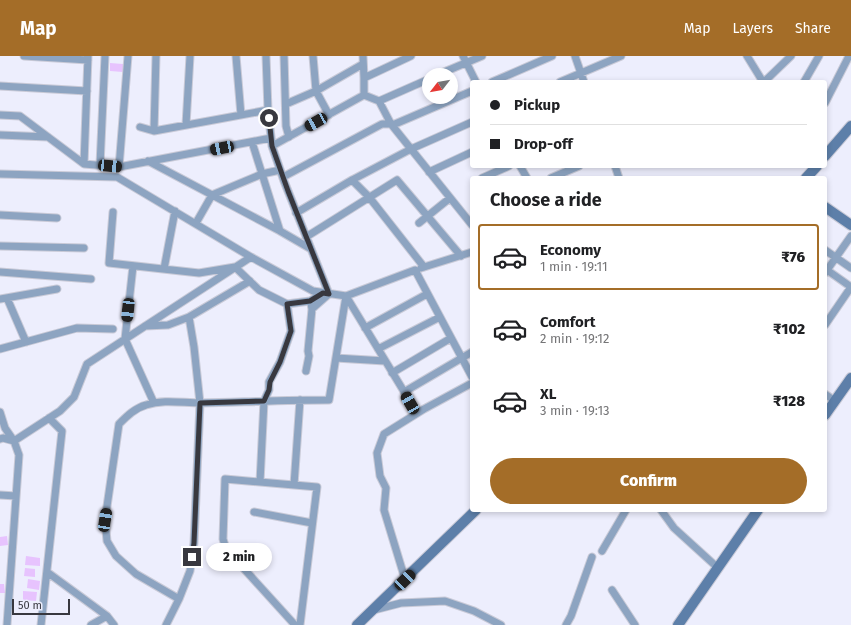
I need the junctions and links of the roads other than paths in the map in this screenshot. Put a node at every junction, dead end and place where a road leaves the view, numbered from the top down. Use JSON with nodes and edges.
{"nodes":[{"id":1,"x":24,"y":56,"type":"edge"},
{"id":2,"x":105,"y":56,"type":"edge"},
{"id":3,"x":128,"y":56,"type":"edge"},
{"id":4,"x":156,"y":56,"type":"edge"},
{"id":5,"x":190,"y":56,"type":"edge"},
{"id":6,"x":236,"y":56,"type":"edge"},
{"id":7,"x":266,"y":56,"type":"edge"},
{"id":8,"x":284,"y":56,"type":"edge"},
{"id":9,"x":313,"y":56,"type":"edge"},
{"id":10,"x":363,"y":56,"type":"edge"},
{"id":11,"x":411,"y":56,"type":"edge"},
{"id":12,"x":463,"y":56,"type":"edge"},
{"id":13,"x":482,"y":56,"type":"edge"},
{"id":14,"x":552,"y":56,"type":"edge"},
{"id":15,"x":575,"y":56,"type":"edge"},
{"id":16,"x":621,"y":56,"type":"edge"},
{"id":17,"x":747,"y":56,"type":"edge"},
{"id":18,"x":791,"y":56,"type":"edge"},
{"id":19,"x":819,"y":56,"type":"edge"},
{"id":20,"x":849,"y":56,"type":"edge"},
{"id":21,"x":88,"y":58,"type":"edge"},
{"id":22,"x":466,"y":63,"type":"junction"},
{"id":23,"x":363,"y":64,"type":"junction"},
{"id":24,"x":454,"y":68,"type":"edge"},
{"id":25,"x":580,"y":73,"type":"junction"},
{"id":26,"x":364,"y":78,"type":"junction"},
{"id":27,"x":475,"y":80,"type":"edge"},
{"id":28,"x":497,"y":80,"type":"edge"},
{"id":29,"x":564,"y":80,"type":"edge"},
{"id":30,"x":583,"y":80,"type":"edge"},
{"id":31,"x":762,"y":80,"type":"edge"},
{"id":32,"x":765,"y":80,"type":"edge"},
{"id":33,"x":805,"y":80,"type":"edge"},
{"id":34,"x":422,"y":82,"type":"edge"},
{"id":35,"x":0,"y":86,"type":"edge"},
{"id":36,"x":316,"y":91,"type":"junction"},
{"id":37,"x":87,"y":92,"type":"junction"},
{"id":38,"x":470,"y":92,"type":"edge"},
{"id":39,"x":364,"y":95,"type":"junction"},
{"id":40,"x":827,"y":99,"type":"edge"},
{"id":41,"x":379,"y":101,"type":"junction"},
{"id":42,"x":286,"y":104,"type":"junction"},
{"id":43,"x":268,"y":110,"type":"junction"},
{"id":44,"x":0,"y":115,"type":"edge"},
{"id":45,"x":241,"y":115,"type":"junction"},
{"id":46,"x":329,"y":115,"type":"junction"},
{"id":47,"x":470,"y":123,"type":"edge"},
{"id":48,"x":391,"y":124,"type":"junction"},
{"id":49,"x":186,"y":125,"type":"junction"},
{"id":50,"x":851,"y":126,"type":"edge"},
{"id":51,"x":140,"y":127,"type":"dead end"},
{"id":52,"x":154,"y":131,"type":"junction"},
{"id":53,"x":0,"y":135,"type":"edge"},
{"id":54,"x":48,"y":137,"type":"junction"},
{"id":55,"x":289,"y":137,"type":"junction"},
{"id":56,"x":271,"y":138,"type":"junction"},
{"id":57,"x":252,"y":142,"type":"junction"},
{"id":58,"x":272,"y":146,"type":"junction"},
{"id":59,"x":411,"y":149,"type":"junction"},
{"id":60,"x":470,"y":153,"type":"edge"},
{"id":61,"x":827,"y":154,"type":"edge"},
{"id":62,"x":148,"y":161,"type":"junction"},
{"id":63,"x":84,"y":164,"type":"junction"},
{"id":64,"x":100,"y":165,"type":"junction"},
{"id":65,"x":119,"y":166,"type":"junction"},
{"id":66,"x":504,"y":168,"type":"edge"},
{"id":67,"x":574,"y":168,"type":"edge"},
{"id":68,"x":815,"y":168,"type":"edge"},
{"id":69,"x":429,"y":172,"type":"junction"},
{"id":70,"x":282,"y":173,"type":"junction"},
{"id":71,"x":0,"y":174,"type":"edge"},
{"id":72,"x":262,"y":174,"type":"junction"},
{"id":73,"x":486,"y":176,"type":"edge"},
{"id":74,"x":556,"y":176,"type":"edge"},
{"id":75,"x":808,"y":176,"type":"edge"},
{"id":76,"x":352,"y":180,"type":"junction"},
{"id":77,"x":212,"y":195,"type":"junction"},
{"id":78,"x":369,"y":197,"type":"junction"},
{"id":79,"x":450,"y":198,"type":"junction"},
{"id":80,"x":827,"y":208,"type":"edge"},
{"id":81,"x":175,"y":211,"type":"junction"},
{"id":82,"x":113,"y":212,"type":"dead end"},
{"id":83,"x":296,"y":213,"type":"junction"},
{"id":84,"x":470,"y":213,"type":"edge"},
{"id":85,"x":0,"y":215,"type":"edge"},
{"id":86,"x":464,"y":215,"type":"junction"},
{"id":87,"x":427,"y":216,"type":"junction"},
{"id":88,"x":57,"y":218,"type":"dead end"},
{"id":89,"x":470,"y":222,"type":"edge"},
{"id":90,"x":196,"y":223,"type":"junction"},
{"id":91,"x":419,"y":223,"type":"dead end"},
{"id":92,"x":851,"y":224,"type":"edge"},
{"id":93,"x":280,"y":231,"type":"junction"},
{"id":94,"x":851,"y":236,"type":"edge"},
{"id":95,"x":306,"y":237,"type":"junction"},
{"id":96,"x":0,"y":246,"type":"edge"},
{"id":97,"x":84,"y":248,"type":"dead end"},
{"id":98,"x":311,"y":249,"type":"junction"},
{"id":99,"x":827,"y":251,"type":"edge"},
{"id":100,"x":470,"y":253,"type":"edge"},
{"id":101,"x":461,"y":256,"type":"junction"},
{"id":102,"x":251,"y":257,"type":"junction"},
{"id":103,"x":836,"y":258,"type":"junction"},
{"id":104,"x":133,"y":266,"type":"junction"},
{"id":105,"x":235,"y":267,"type":"junction"},
{"id":106,"x":424,"y":267,"type":"junction"},
{"id":107,"x":851,"y":268,"type":"edge"},
{"id":108,"x":164,"y":269,"type":"junction"},
{"id":109,"x":415,"y":270,"type":"junction"},
{"id":110,"x":827,"y":271,"type":"edge"},
{"id":111,"x":0,"y":272,"type":"edge"},
{"id":112,"x":827,"y":273,"type":"edge"},
{"id":113,"x":91,"y":279,"type":"dead end"},
{"id":114,"x":250,"y":281,"type":"junction"},
{"id":115,"x":851,"y":287,"type":"edge"},
{"id":116,"x":57,"y":289,"type":"dead end"},
{"id":117,"x":326,"y":293,"type":"junction"},
{"id":118,"x":427,"y":294,"type":"junction"},
{"id":119,"x":346,"y":296,"type":"junction"},
{"id":120,"x":4,"y":298,"type":"edge"},
{"id":121,"x":310,"y":301,"type":"junction"},
{"id":122,"x":287,"y":304,"type":"junction"},
{"id":123,"x":312,"y":309,"type":"junction"},
{"id":124,"x":189,"y":317,"type":"junction"},
{"id":125,"x":440,"y":317,"type":"junction"},
{"id":126,"x":827,"y":322,"type":"edge"},
{"id":127,"x":145,"y":326,"type":"junction"},
{"id":128,"x":365,"y":328,"type":"junction"},
{"id":129,"x":113,"y":329,"type":"dead end"},
{"id":130,"x":451,"y":338,"type":"junction"},
{"id":131,"x":125,"y":339,"type":"junction"},
{"id":132,"x":26,"y":342,"type":"junction"},
{"id":133,"x":0,"y":349,"type":"edge"},
{"id":134,"x":378,"y":349,"type":"junction"},
{"id":135,"x":470,"y":353,"type":"edge"},
{"id":136,"x":336,"y":358,"type":"junction"},
{"id":137,"x":462,"y":358,"type":"junction"},
{"id":138,"x":386,"y":362,"type":"junction"},
{"id":139,"x":306,"y":371,"type":"dead end"},
{"id":140,"x":392,"y":373,"type":"junction"},
{"id":141,"x":470,"y":373,"type":"edge"},
{"id":142,"x":851,"y":378,"type":"edge"},
{"id":143,"x":470,"y":383,"type":"edge"},
{"id":144,"x":404,"y":392,"type":"junction"},
{"id":145,"x":827,"y":395,"type":"edge"},
{"id":146,"x":300,"y":400,"type":"junction"},
{"id":147,"x":264,"y":401,"type":"junction"},
{"id":148,"x":835,"y":401,"type":"junction"},
{"id":149,"x":154,"y":403,"type":"junction"},
{"id":150,"x":200,"y":403,"type":"junction"},
{"id":151,"x":0,"y":412,"type":"edge"},
{"id":152,"x":827,"y":412,"type":"edge"},
{"id":153,"x":416,"y":413,"type":"junction"},
{"id":154,"x":49,"y":418,"type":"junction"},
{"id":155,"x":0,"y":438,"type":"edge"},
{"id":156,"x":14,"y":441,"type":"junction"},
{"id":157,"x":260,"y":482,"type":"junction"},
{"id":158,"x":294,"y":485,"type":"junction"},
{"id":159,"x":0,"y":495,"type":"edge"},
{"id":160,"x":16,"y":496,"type":"junction"},
{"id":161,"x":254,"y":512,"type":"dead end"},
{"id":162,"x":474,"y":512,"type":"edge"},
{"id":163,"x":625,"y":512,"type":"edge"},
{"id":164,"x":663,"y":512,"type":"edge"},
{"id":165,"x":757,"y":512,"type":"edge"},
{"id":166,"x":312,"y":523,"type":"junction"},
{"id":167,"x":602,"y":551,"type":"dead end"},
{"id":168,"x":592,"y":556,"type":"dead end"},
{"id":169,"x":718,"y":568,"type":"junction"},
{"id":170,"x":47,"y":572,"type":"junction"},
{"id":171,"x":405,"y":580,"type":"junction"},
{"id":172,"x":612,"y":590,"type":"dead end"},
{"id":173,"x":179,"y":599,"type":"junction"},
{"id":174,"x":372,"y":611,"type":"junction"},
{"id":175,"x":107,"y":616,"type":"junction"},
{"id":176,"x":498,"y":624,"type":"edge"},
{"id":177,"x":7,"y":625,"type":"edge"},
{"id":178,"x":41,"y":625,"type":"edge"},
{"id":179,"x":91,"y":625,"type":"edge"},
{"id":180,"x":114,"y":625,"type":"edge"},
{"id":181,"x":166,"y":625,"type":"edge"},
{"id":182,"x":295,"y":625,"type":"edge"},
{"id":183,"x":300,"y":625,"type":"edge"},
{"id":184,"x":357,"y":625,"type":"edge"},
{"id":185,"x":566,"y":625,"type":"edge"},
{"id":186,"x":636,"y":625,"type":"edge"},
{"id":187,"x":678,"y":625,"type":"edge"}],
"edges":[{"from":1,"to":21,"type":"street"},
{"from":2,"to":64,"type":"street"},
{"from":3,"to":65,"type":"street"},
{"from":4,"to":52,"type":"street"},
{"from":5,"to":49,"type":"street"},
{"from":6,"to":45,"type":"street"},
{"from":7,"to":43,"type":"street"},
{"from":8,"to":42,"type":"street"},
{"from":9,"to":36,"type":"street"},
{"from":10,"to":23,"type":"street"},
{"from":11,"to":26,"type":"street"},
{"from":12,"to":22,"type":"street"},
{"from":13,"to":22,"type":"street"},
{"from":14,"to":28,"type":"street"},
{"from":15,"to":25,"type":"street"},
{"from":16,"to":25,"type":"street"},
{"from":17,"to":31,"type":"street"},
{"from":18,"to":32,"type":"street"},
{"from":19,"to":33,"type":"street"},
{"from":20,"to":40,"type":"street"},
{"from":21,"to":37,"type":"street"},
{"from":22,"to":24,"type":"street"},
{"from":22,"to":27,"type":"street"},
{"from":23,"to":26,"type":"street"},
{"from":23,"to":36,"type":"street"},
{"from":25,"to":29,"type":"street"},
{"from":25,"to":30,"type":"street"},
{"from":26,"to":39,"type":"street"},
{"from":34,"to":41,"type":"street"},
{"from":35,"to":37,"type":"street"},
{"from":36,"to":42,"type":"street"},
{"from":36,"to":46,"type":"street"},
{"from":37,"to":63,"type":"street"},
{"from":38,"to":48,"type":"street"},
{"from":39,"to":41,"type":"street"},
{"from":39,"to":46,"type":"street"},
{"from":41,"to":48,"type":"street"},
{"from":42,"to":55,"type":"street"},
{"from":43,"to":45,"type":"street"},
{"from":43,"to":56,"type":"street"},
{"from":44,"to":54,"type":"street"},
{"from":45,"to":49,"type":"street"},
{"from":46,"to":55,"type":"street"},
{"from":47,"to":59,"type":"street"},
{"from":48,"to":59,"type":"street"},
{"from":48,"to":70,"type":"street"},
{"from":49,"to":52,"type":"street"},
{"from":50,"to":61,"type":"main road"},
{"from":51,"to":52,"type":"street"},
{"from":53,"to":54,"type":"street"},
{"from":54,"to":63,"type":"street"},
{"from":55,"to":58,"type":"street"},
{"from":56,"to":57,"type":"street"},
{"from":56,"to":58,"type":"street"},
{"from":57,"to":62,"type":"street"},
{"from":57,"to":72,"type":"street"},
{"from":58,"to":70,"type":"street"},
{"from":59,"to":69,"type":"street"},
{"from":59,"to":76,"type":"street"},
{"from":60,"to":69,"type":"street"},
{"from":62,"to":65,"type":"street"},
{"from":62,"to":77,"type":"street"},
{"from":63,"to":64,"type":"street"},
{"from":64,"to":65,"type":"street"},
{"from":66,"to":73,"type":"street"},
{"from":67,"to":74,"type":"street"},
{"from":68,"to":75,"type":"main road"},
{"from":69,"to":79,"type":"street"},
{"from":70,"to":72,"type":"street"},
{"from":70,"to":83,"type":"street"},
{"from":71,"to":81,"type":"street"},
{"from":72,"to":77,"type":"street"},
{"from":72,"to":93,"type":"street"},
{"from":76,"to":78,"type":"street"},
{"from":76,"to":83,"type":"street"},
{"from":77,"to":90,"type":"street"},
{"from":77,"to":93,"type":"street"},
{"from":78,"to":87,"type":"street"},
{"from":78,"to":95,"type":"street"},
{"from":78,"to":106,"type":"street"},
{"from":79,"to":86,"type":"street"},
{"from":79,"to":87,"type":"street"},
{"from":80,"to":92,"type":"main road"},
{"from":81,"to":90,"type":"street"},
{"from":81,"to":108,"type":"street"},
{"from":82,"to":104,"type":"street"},
{"from":83,"to":95,"type":"street"},
{"from":84,"to":86,"type":"street"},
{"from":85,"to":88,"type":"street"},
{"from":86,"to":89,"type":"street"},
{"from":87,"to":91,"type":"street"},
{"from":87,"to":101,"type":"street"},
{"from":90,"to":102,"type":"street"},
{"from":93,"to":98,"type":"street"},
{"from":94,"to":103,"type":"street"},
{"from":95,"to":98,"type":"street"},
{"from":96,"to":97,"type":"street"},
{"from":98,"to":117,"type":"street"},
{"from":99,"to":103,"type":"street"},
{"from":100,"to":101,"type":"street"},
{"from":101,"to":106,"type":"street"},
{"from":102,"to":105,"type":"street"},
{"from":102,"to":117,"type":"street"},
{"from":103,"to":107,"type":"street"},
{"from":103,"to":110,"type":"street"},
{"from":104,"to":108,"type":"street"},
{"from":104,"to":131,"type":"street"},
{"from":105,"to":108,"type":"street"},
{"from":105,"to":114,"type":"street"},
{"from":105,"to":127,"type":"street"},
{"from":106,"to":109,"type":"street"},
{"from":109,"to":118,"type":"street"},
{"from":109,"to":119,"type":"street"},
{"from":111,"to":113,"type":"street"},
{"from":112,"to":115,"type":"street"},
{"from":114,"to":122,"type":"street"},
{"from":114,"to":124,"type":"street"},
{"from":115,"to":126,"type":"street"},
{"from":116,"to":120,"type":"street"},
{"from":117,"to":119,"type":"street"},
{"from":117,"to":121,"type":"street"},
{"from":117,"to":123,"type":"street"},
{"from":118,"to":125,"type":"street"},
{"from":118,"to":128,"type":"street"},
{"from":119,"to":128,"type":"street"},
{"from":119,"to":136,"type":"street"},
{"from":120,"to":132,"type":"street"},
{"from":121,"to":122,"type":"street"},
{"from":121,"to":123,"type":"street"},
{"from":122,"to":147,"type":"street"},
{"from":123,"to":139,"type":"street"},
{"from":124,"to":127,"type":"street"},
{"from":124,"to":150,"type":"street"},
{"from":125,"to":130,"type":"street"},
{"from":125,"to":134,"type":"street"},
{"from":127,"to":131,"type":"street"},
{"from":128,"to":134,"type":"street"},
{"from":129,"to":132,"type":"street"},
{"from":130,"to":137,"type":"street"},
{"from":130,"to":140,"type":"street"},
{"from":131,"to":149,"type":"street"},
{"from":131,"to":154,"type":"street"},
{"from":132,"to":133,"type":"street"},
{"from":134,"to":138,"type":"street"},
{"from":135,"to":137,"type":"street"},
{"from":136,"to":138,"type":"street"},
{"from":136,"to":146,"type":"street"},
{"from":137,"to":141,"type":"street"},
{"from":137,"to":144,"type":"street"},
{"from":138,"to":140,"type":"street"},
{"from":140,"to":144,"type":"street"},
{"from":142,"to":148,"type":"main road"},
{"from":143,"to":153,"type":"street"},
{"from":144,"to":153,"type":"street"},
{"from":145,"to":148,"type":"street"},
{"from":146,"to":147,"type":"street"},
{"from":146,"to":158,"type":"street"},
{"from":147,"to":150,"type":"street"},
{"from":147,"to":157,"type":"street"},
{"from":148,"to":152,"type":"main road"},
{"from":149,"to":150,"type":"street"},
{"from":149,"to":173,"type":"street"},
{"from":150,"to":173,"type":"street"},
{"from":151,"to":156,"type":"street"},
{"from":153,"to":171,"type":"street"},
{"from":154,"to":156,"type":"street"},
{"from":154,"to":170,"type":"street"},
{"from":155,"to":156,"type":"street"},
{"from":156,"to":160,"type":"street"},
{"from":157,"to":158,"type":"street"},
{"from":157,"to":182,"type":"street"},
{"from":158,"to":166,"type":"street"},
{"from":159,"to":160,"type":"street"},
{"from":160,"to":177,"type":"street"},
{"from":161,"to":166,"type":"street"},
{"from":162,"to":171,"type":"main road"},
{"from":163,"to":167,"type":"street"},
{"from":164,"to":169,"type":"street"},
{"from":165,"to":169,"type":"main road"},
{"from":166,"to":183,"type":"street"},
{"from":168,"to":185,"type":"street"},
{"from":169,"to":187,"type":"main road"},
{"from":170,"to":175,"type":"street"},
{"from":170,"to":178,"type":"street"},
{"from":171,"to":174,"type":"main road"},
{"from":172,"to":186,"type":"street"},
{"from":173,"to":181,"type":"street"},
{"from":174,"to":176,"type":"street"},
{"from":174,"to":184,"type":"main road"},
{"from":175,"to":179,"type":"street"},
{"from":175,"to":180,"type":"street"}]}
